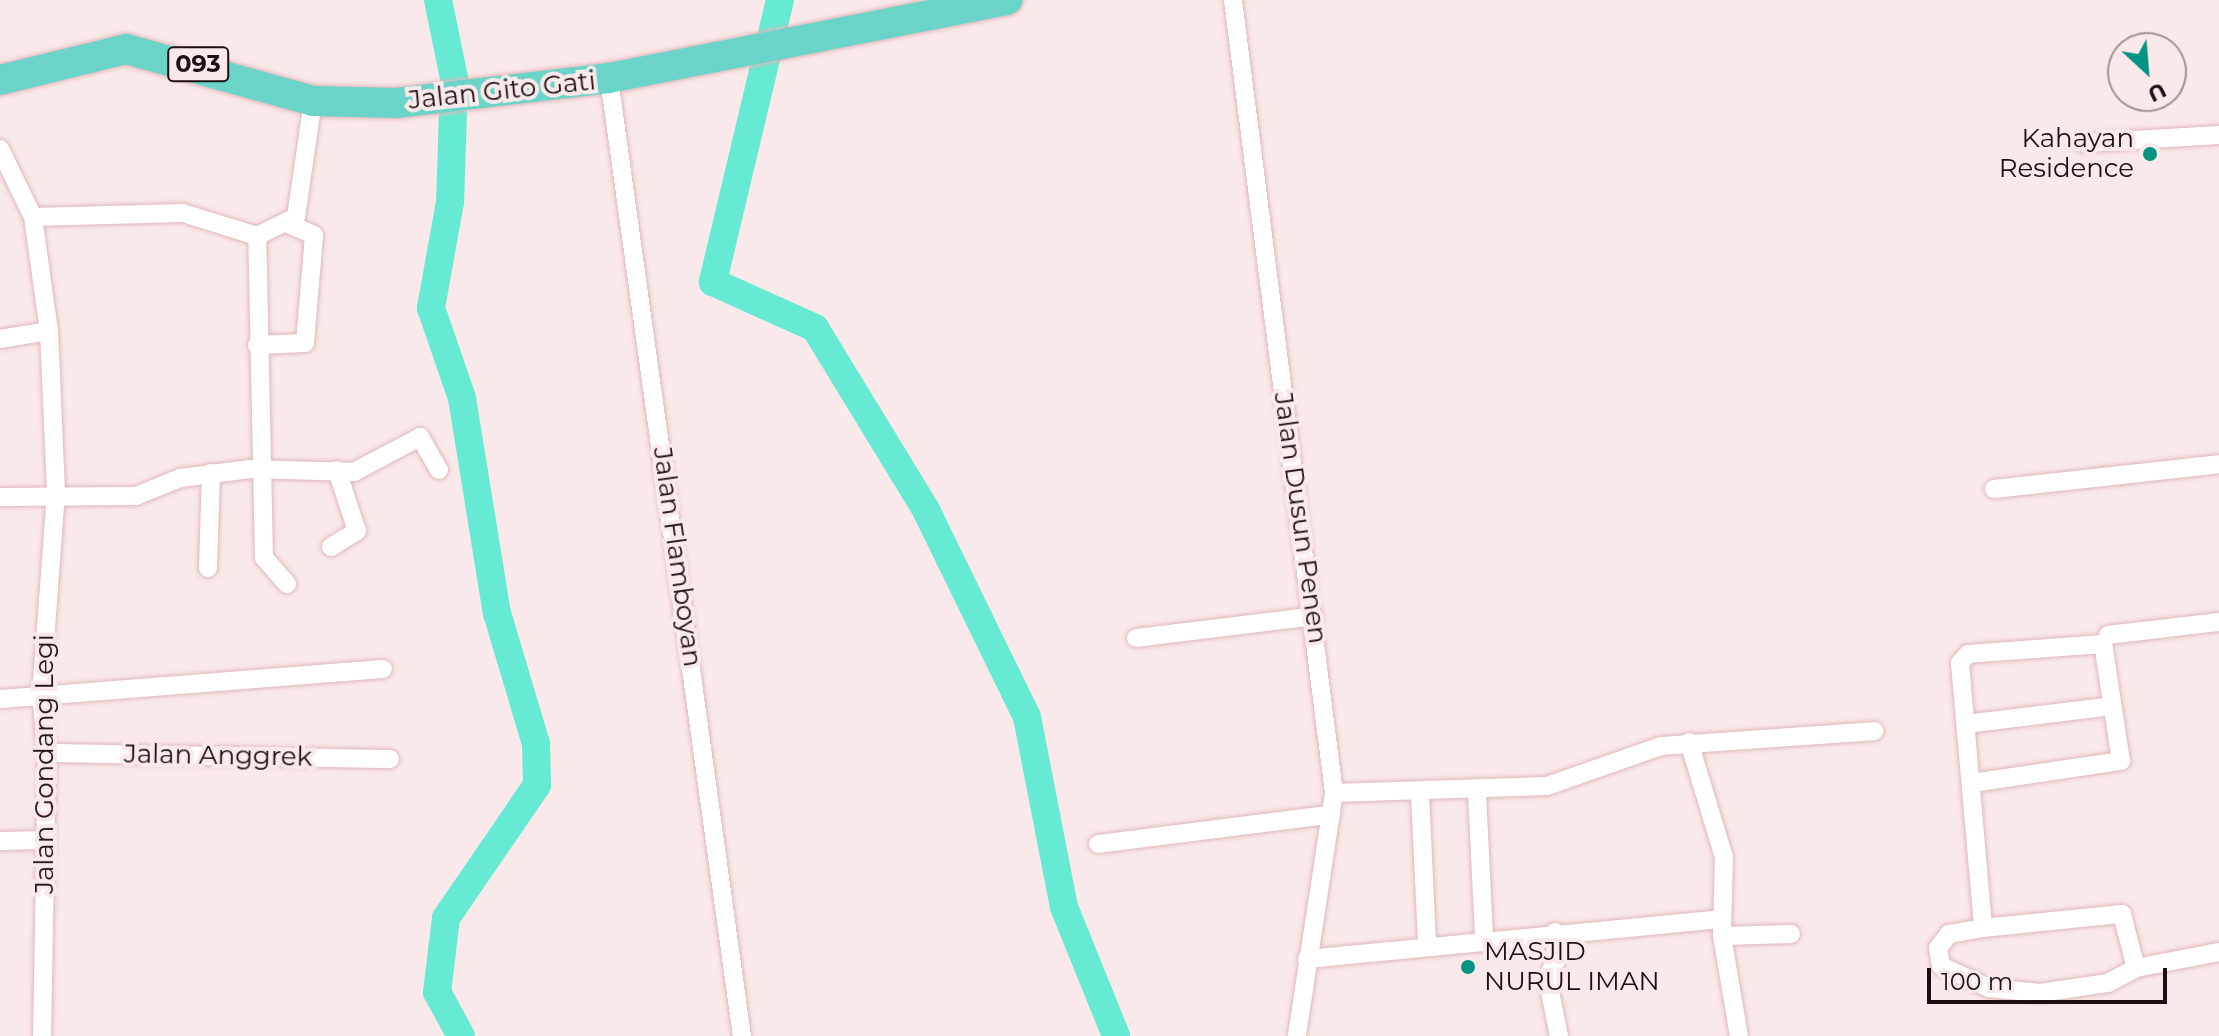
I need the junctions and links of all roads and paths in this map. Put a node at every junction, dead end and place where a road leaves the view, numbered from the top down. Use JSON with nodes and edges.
{"nodes":[{"id":1,"x":1007,"y":0,"type":"edge"},
{"id":2,"x":1233,"y":0,"type":"edge"},
{"id":3,"x":609,"y":78,"type":"junction"},
{"id":4,"x":0,"y":80,"type":"edge"},
{"id":5,"x":313,"y":101,"type":"junction"},
{"id":6,"x":2219,"y":135,"type":"edge"},
{"id":7,"x":2083,"y":143,"type":"dead end"},
{"id":8,"x":0,"y":149,"type":"edge"},
{"id":9,"x":33,"y":217,"type":"junction"},
{"id":10,"x":290,"y":225,"type":"junction"},
{"id":11,"x":257,"y":236,"type":"junction"},
{"id":12,"x":49,"y":331,"type":"junction"},
{"id":13,"x":0,"y":339,"type":"edge"},
{"id":14,"x":257,"y":345,"type":"junction"},
{"id":15,"x":2219,"y":464,"type":"edge"},
{"id":16,"x":259,"y":469,"type":"junction"},
{"id":17,"x":337,"y":470,"type":"junction"},
{"id":18,"x":439,"y":470,"type":"dead end"},
{"id":19,"x":211,"y":473,"type":"junction"},
{"id":20,"x":1994,"y":489,"type":"dead end"},
{"id":21,"x":56,"y":492,"type":"junction"},
{"id":22,"x":0,"y":497,"type":"edge"},
{"id":23,"x":331,"y":547,"type":"dead end"},
{"id":24,"x":208,"y":568,"type":"dead end"},
{"id":25,"x":287,"y":584,"type":"dead end"},
{"id":26,"x":1314,"y":616,"type":"junction"},
{"id":27,"x":2219,"y":622,"type":"edge"},
{"id":28,"x":2108,"y":635,"type":"dead end"},
{"id":29,"x":1136,"y":638,"type":"dead end"},
{"id":30,"x":383,"y":669,"type":"dead end"},
{"id":31,"x":41,"y":696,"type":"junction"},
{"id":32,"x":0,"y":699,"type":"edge"},
{"id":33,"x":2112,"y":706,"type":"junction"},
{"id":34,"x":1966,"y":724,"type":"junction"},
{"id":35,"x":1874,"y":731,"type":"dead end"},
{"id":36,"x":1689,"y":742,"type":"junction"},
{"id":37,"x":47,"y":753,"type":"junction"},
{"id":38,"x":390,"y":759,"type":"dead end"},
{"id":39,"x":1972,"y":783,"type":"junction"},
{"id":40,"x":1334,"y":793,"type":"junction"},
{"id":41,"x":1477,"y":793,"type":"junction"},
{"id":42,"x":1420,"y":794,"type":"junction"},
{"id":43,"x":1328,"y":815,"type":"junction"},
{"id":44,"x":46,"y":840,"type":"junction"},
{"id":45,"x":0,"y":841,"type":"edge"},
{"id":46,"x":1098,"y":844,"type":"dead end"},
{"id":47,"x":1722,"y":927,"type":"junction"},
{"id":48,"x":1983,"y":928,"type":"junction"},
{"id":49,"x":1555,"y":932,"type":"junction"},
{"id":50,"x":1791,"y":934,"type":"dead end"},
{"id":51,"x":1484,"y":938,"type":"junction"},
{"id":52,"x":1427,"y":944,"type":"junction"},
{"id":53,"x":2219,"y":952,"type":"edge"},
{"id":54,"x":1307,"y":959,"type":"junction"},
{"id":55,"x":2136,"y":968,"type":"junction"},
{"id":56,"x":1743,"y":1034,"type":"edge"},
{"id":57,"x":42,"y":1036,"type":"edge"},
{"id":58,"x":742,"y":1036,"type":"edge"},
{"id":59,"x":1297,"y":1036,"type":"edge"},
{"id":60,"x":1559,"y":1036,"type":"edge"}],
"edges":[{"from":1,"to":3,"type":"main road","name":"Jalan Gito Gati","number":"093"},
{"from":2,"to":26,"type":"street","name":"Jalan Dusun Penen"},
{"from":3,"to":5,"type":"main road","name":"Jalan Gito Gati","number":"093"},
{"from":3,"to":58,"type":"street","name":"Jalan Flamboyan"},
{"from":4,"to":5,"type":"main road","name":"Jalan Gito Gati","number":"093"},
{"from":5,"to":10,"type":"street"},
{"from":6,"to":7,"type":"street"},
{"from":8,"to":9,"type":"street","name":"Jalan Gondang Legi"},
{"from":9,"to":11,"type":"street"},
{"from":9,"to":12,"type":"street","name":"Jalan Gondang Legi"},
{"from":10,"to":11,"type":"street"},
{"from":10,"to":14,"type":"street"},
{"from":11,"to":14,"type":"street"},
{"from":12,"to":13,"type":"street"},
{"from":12,"to":21,"type":"street","name":"Jalan Gondang Legi"},
{"from":14,"to":16,"type":"street"},
{"from":15,"to":20,"type":"street"},
{"from":16,"to":17,"type":"street"},
{"from":16,"to":19,"type":"street"},
{"from":16,"to":25,"type":"street"},
{"from":17,"to":18,"type":"street"},
{"from":17,"to":23,"type":"street"},
{"from":19,"to":21,"type":"street"},
{"from":19,"to":24,"type":"street"},
{"from":21,"to":22,"type":"street"},
{"from":21,"to":31,"type":"street","name":"Jalan Gondang Legi"},
{"from":26,"to":29,"type":"street"},
{"from":26,"to":40,"type":"street","name":"Jalan Dusun Penen"},
{"from":27,"to":28,"type":"street"},
{"from":30,"to":31,"type":"street"},
{"from":31,"to":32,"type":"street"},
{"from":31,"to":37,"type":"street","name":"Jalan Gondang Legi"},
{"from":33,"to":34,"type":"street"},
{"from":33,"to":34,"type":"street"},
{"from":33,"to":39,"type":"street"},
{"from":34,"to":39,"type":"street"},
{"from":35,"to":36,"type":"street"},
{"from":36,"to":41,"type":"street"},
{"from":36,"to":47,"type":"street"},
{"from":37,"to":38,"type":"street","name":"Jalan Anggrek"},
{"from":37,"to":44,"type":"street","name":"Jalan Gondang Legi"},
{"from":39,"to":48,"type":"street"},
{"from":40,"to":42,"type":"street"},
{"from":40,"to":43,"type":"street","name":"Jalan Dusun Penen"},
{"from":41,"to":42,"type":"street"},
{"from":41,"to":51,"type":"street"},
{"from":42,"to":52,"type":"street"},
{"from":43,"to":46,"type":"street"},
{"from":43,"to":54,"type":"street","name":"Jalan Dusun Penen"},
{"from":44,"to":45,"type":"street"},
{"from":44,"to":57,"type":"street","name":"Jalan Gondang Legi"},
{"from":47,"to":49,"type":"street"},
{"from":47,"to":50,"type":"street"},
{"from":47,"to":56,"type":"street"},
{"from":48,"to":55,"type":"street"},
{"from":48,"to":55,"type":"street"},
{"from":49,"to":51,"type":"street"},
{"from":49,"to":60,"type":"street"},
{"from":51,"to":52,"type":"street"},
{"from":52,"to":54,"type":"street"},
{"from":53,"to":55,"type":"street"},
{"from":54,"to":59,"type":"street","name":"Jalan Dusun Penen"}]}
